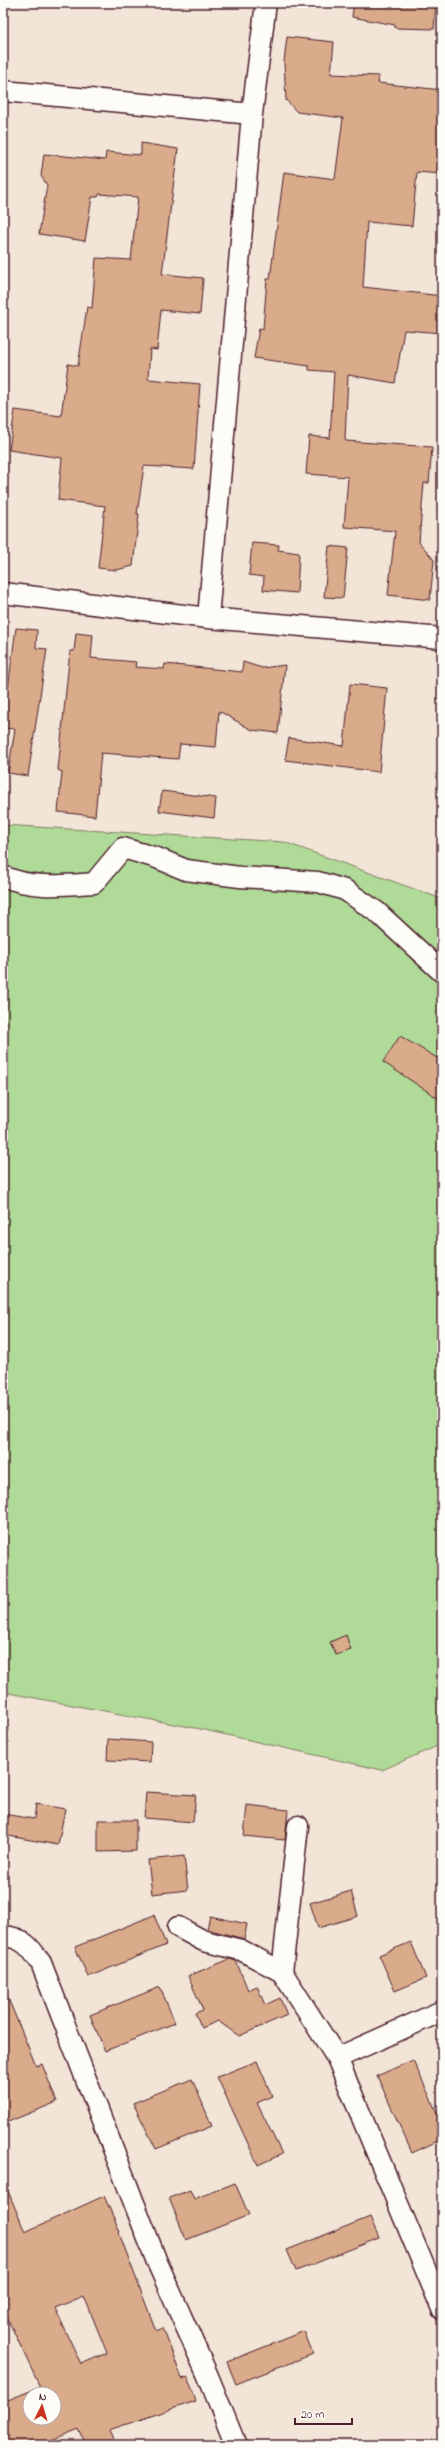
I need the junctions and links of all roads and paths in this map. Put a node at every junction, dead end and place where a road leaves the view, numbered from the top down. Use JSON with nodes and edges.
{"nodes":[{"id":1,"x":266,"y":3,"type":"edge"},
{"id":2,"x":3,"y":91,"type":"edge"},
{"id":3,"x":252,"y":114,"type":"junction"},
{"id":4,"x":3,"y":593,"type":"edge"},
{"id":5,"x":208,"y":618,"type":"junction"},
{"id":6,"x":442,"y":638,"type":"edge"},
{"id":7,"x":3,"y":876,"type":"edge"},
{"id":8,"x":442,"y":972,"type":"edge"},
{"id":9,"x":298,"y":1826,"type":"dead end"},
{"id":10,"x":178,"y":1927,"type":"dead end"},
{"id":11,"x":3,"y":1936,"type":"edge"},
{"id":12,"x":282,"y":1972,"type":"junction"},
{"id":13,"x":442,"y":2011,"type":"edge"},
{"id":14,"x":336,"y":2058,"type":"junction"},
{"id":15,"x":436,"y":2276,"type":"edge"},
{"id":16,"x":442,"y":2309,"type":"edge"},
{"id":17,"x":236,"y":2445,"type":"edge"}],
"edges":[{"from":1,"to":3,"type":"street"},
{"from":2,"to":3,"type":"street"},
{"from":3,"to":5,"type":"street"},
{"from":4,"to":5,"type":"street"},
{"from":5,"to":6,"type":"street"},
{"from":7,"to":8,"type":"street"},
{"from":9,"to":12,"type":"street"},
{"from":10,"to":12,"type":"street"},
{"from":11,"to":17,"type":"street"},
{"from":12,"to":14,"type":"street"},
{"from":13,"to":14,"type":"street"},
{"from":14,"to":15,"type":"street"},
{"from":15,"to":16,"type":"street"}]}
